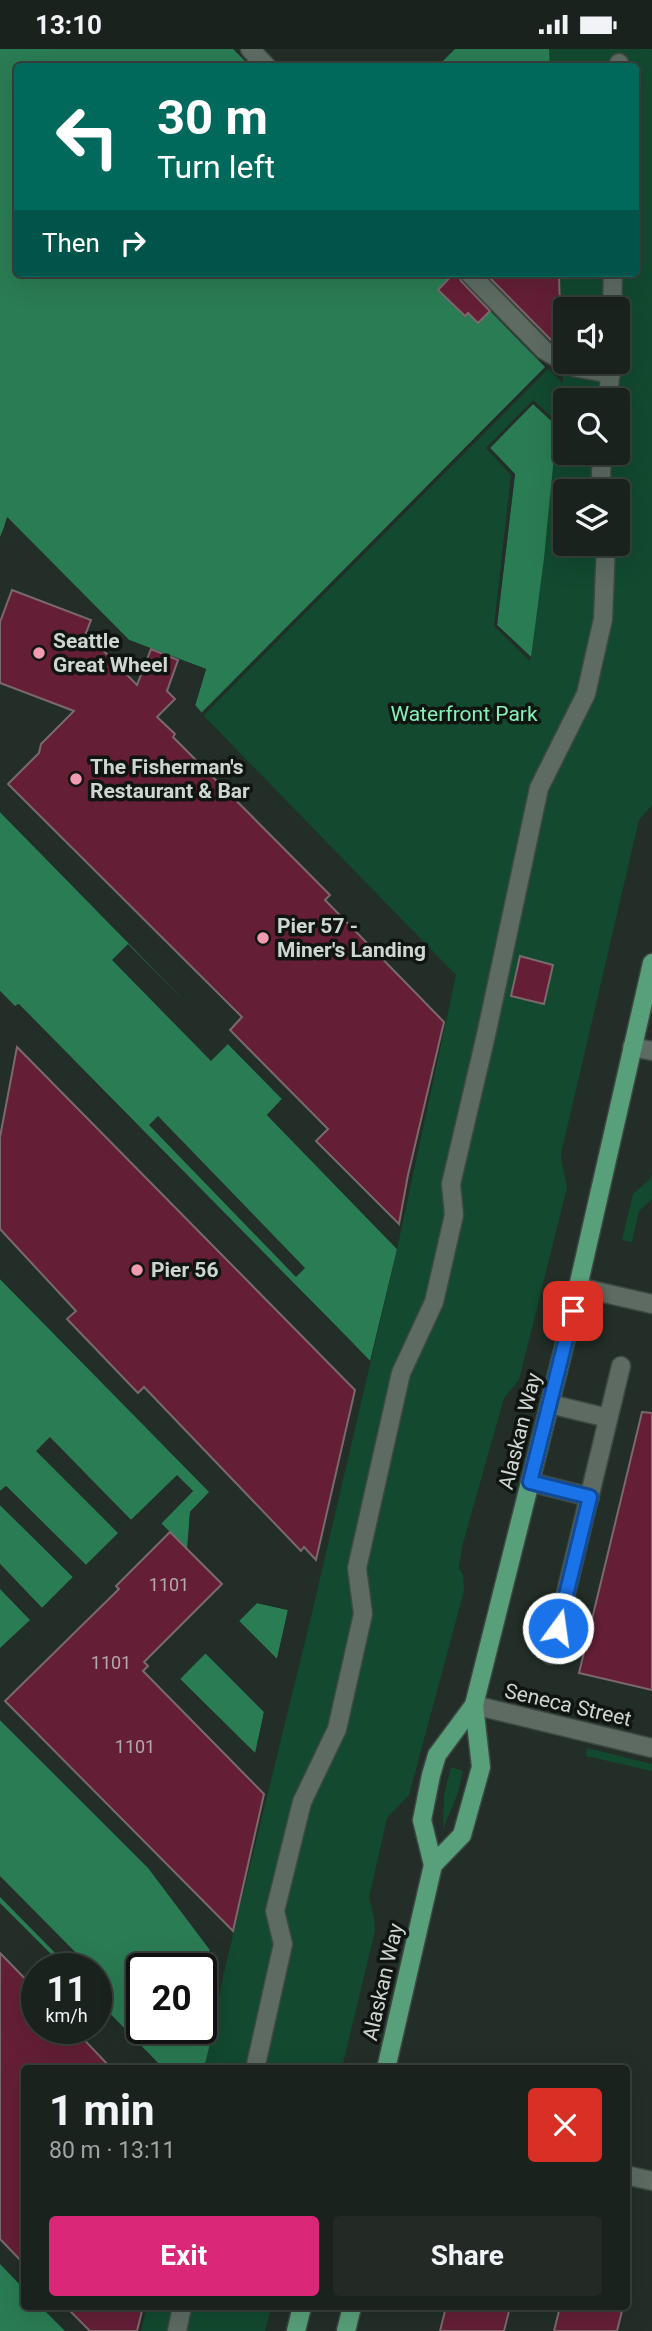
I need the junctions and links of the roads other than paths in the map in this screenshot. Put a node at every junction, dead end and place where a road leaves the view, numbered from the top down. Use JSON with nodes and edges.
{"nodes":[{"id":1,"x":250,"y":49,"type":"edge"},
{"id":2,"x":263,"y":63,"type":"edge"},
{"id":3,"x":473,"y":277,"type":"edge"},
{"id":4,"x":613,"y":277,"type":"edge"},
{"id":5,"x":612,"y":297,"type":"edge"},
{"id":6,"x":553,"y":355,"type":"edge"},
{"id":7,"x":606,"y":556,"type":"edge"},
{"id":8,"x":652,"y":963,"type":"edge"},
{"id":9,"x":632,"y":1047,"type":"junction"},
{"id":10,"x":652,"y":1051,"type":"edge"},
{"id":11,"x":578,"y":1287,"type":"junction"},
{"id":12,"x":652,"y":1304,"type":"edge"},
{"id":13,"x":621,"y":1366,"type":"dead end"},
{"id":14,"x":551,"y":1404,"type":"junction"},
{"id":15,"x":608,"y":1418,"type":"junction"},
{"id":16,"x":530,"y":1482,"type":"junction"},
{"id":17,"x":590,"y":1497,"type":"junction"},
{"id":18,"x":551,"y":1655,"type":"dead end"},
{"id":19,"x":474,"y":1705,"type":"junction"},
{"id":20,"x":652,"y":1748,"type":"edge"},
{"id":21,"x":433,"y":1865,"type":"junction"},
{"id":22,"x":256,"y":2065,"type":"edge"},
{"id":23,"x":387,"y":2065,"type":"edge"},
{"id":24,"x":630,"y":2176,"type":"edge"},
{"id":25,"x":652,"y":2181,"type":"edge"},
{"id":26,"x":182,"y":2310,"type":"edge"},
{"id":27,"x":301,"y":2310,"type":"edge"},
{"id":28,"x":351,"y":2310,"type":"edge"},
{"id":29,"x":177,"y":2331,"type":"edge"},
{"id":30,"x":296,"y":2331,"type":"edge"},
{"id":31,"x":346,"y":2331,"type":"edge"}],
"edges":[{"from":1,"to":2,"type":"street"},
{"from":3,"to":6,"type":"street"},
{"from":4,"to":5,"type":"street"},
{"from":7,"to":22,"type":"street"},
{"from":8,"to":9,"type":"main road","name":"Alaskan Way"},
{"from":9,"to":10,"type":"street"},
{"from":9,"to":11,"type":"main road","name":"Alaskan Way"},
{"from":11,"to":12,"type":"street"},
{"from":11,"to":14,"type":"main road","name":"Alaskan Way"},
{"from":13,"to":15,"type":"street"},
{"from":14,"to":15,"type":"street"},
{"from":14,"to":16,"type":"main road","name":"Alaskan Way"},
{"from":15,"to":17,"type":"street"},
{"from":16,"to":17,"type":"street"},
{"from":16,"to":19,"type":"main road","name":"Alaskan Way"},
{"from":17,"to":18,"type":"street"},
{"from":19,"to":20,"type":"street","name":"Seneca Street"},
{"from":19,"to":21,"type":"main road","name":"Alaskan Way"},
{"from":19,"to":21,"type":"main road","name":"Alaskan Way"},
{"from":21,"to":23,"type":"main road","name":"Alaskan Way"},
{"from":24,"to":25,"type":"street"},
{"from":26,"to":29,"type":"street"},
{"from":27,"to":30,"type":"main road"},
{"from":28,"to":31,"type":"main road"}]}
